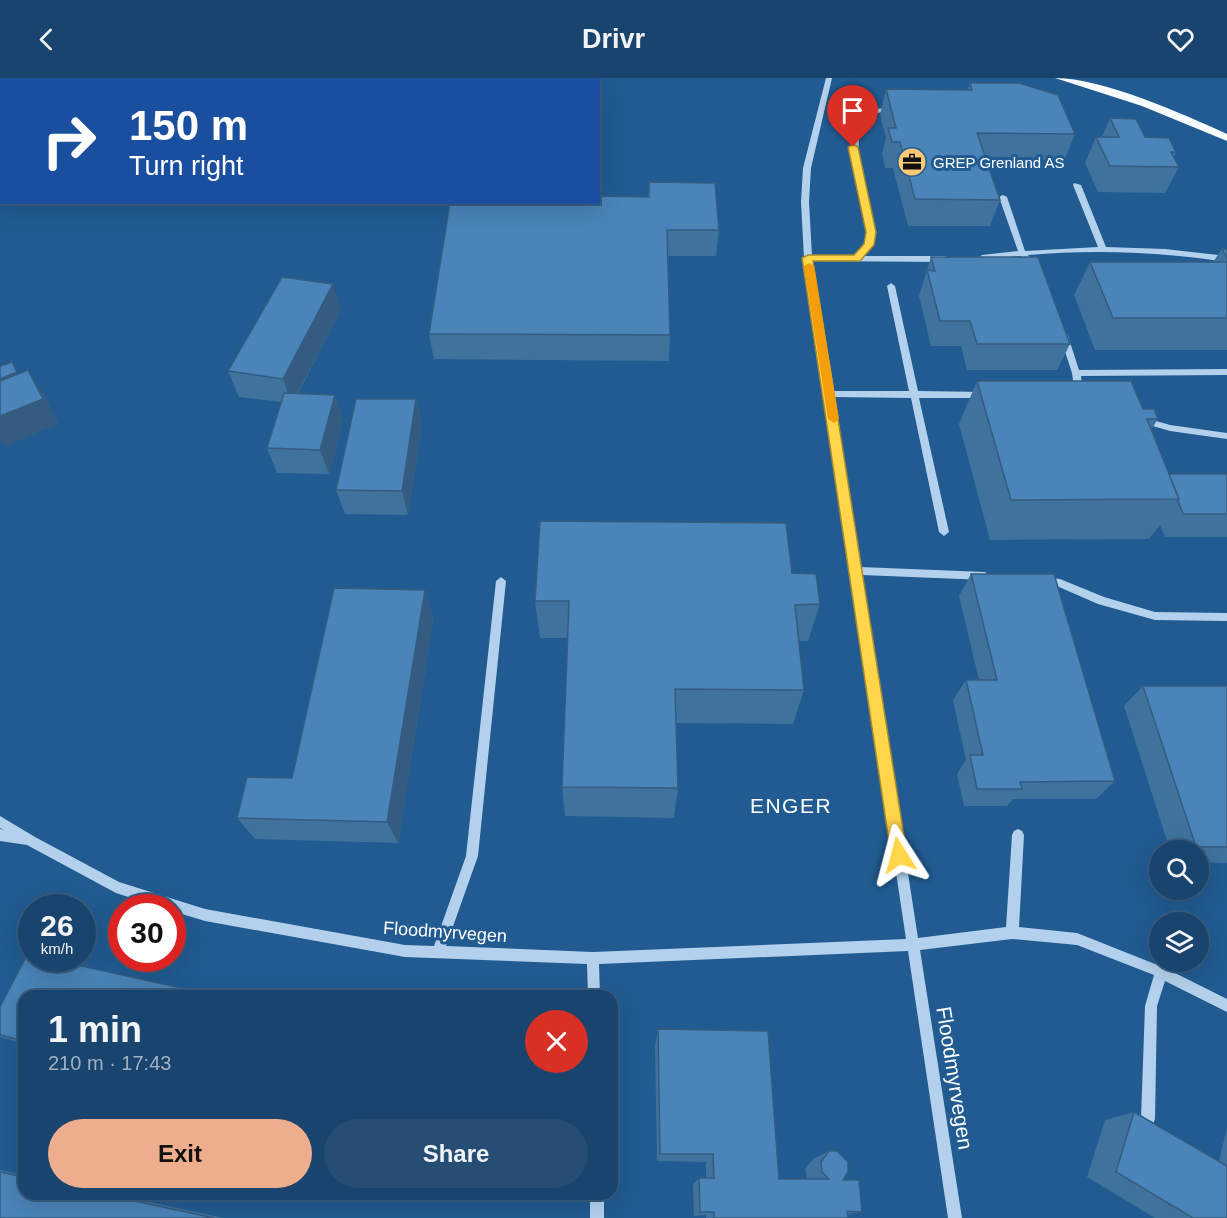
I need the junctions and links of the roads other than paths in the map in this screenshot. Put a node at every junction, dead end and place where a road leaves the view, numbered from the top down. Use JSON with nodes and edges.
{"nodes":[{"id":1,"x":829,"y":78,"type":"edge"},
{"id":2,"x":1060,"y":78,"type":"edge"},
{"id":3,"x":900,"y":108,"type":"edge"},
{"id":4,"x":1227,"y":138,"type":"edge"},
{"id":5,"x":1077,"y":185,"type":"dead end"},
{"id":6,"x":1003,"y":197,"type":"dead end"},
{"id":7,"x":1103,"y":249,"type":"junction"},
{"id":8,"x":1022,"y":253,"type":"junction"},
{"id":9,"x":808,"y":258,"type":"junction"},
{"id":10,"x":857,"y":259,"type":"junction"},
{"id":11,"x":951,"y":259,"type":"edge"},
{"id":12,"x":974,"y":259,"type":"edge"},
{"id":13,"x":1227,"y":259,"type":"edge"},
{"id":14,"x":1029,"y":262,"type":"edge"},
{"id":15,"x":891,"y":286,"type":"dead end"},
{"id":16,"x":1062,"y":329,"type":"edge"},
{"id":17,"x":1227,"y":372,"type":"edge"},
{"id":18,"x":1076,"y":373,"type":"junction"},
{"id":19,"x":830,"y":394,"type":"junction"},
{"id":20,"x":915,"y":394,"type":"junction"},
{"id":21,"x":996,"y":395,"type":"edge"},
{"id":22,"x":1070,"y":399,"type":"edge"},
{"id":23,"x":1136,"y":418,"type":"edge"},
{"id":24,"x":1227,"y":436,"type":"edge"},
{"id":25,"x":944,"y":532,"type":"dead end"},
{"id":26,"x":856,"y":571,"type":"junction"},
{"id":27,"x":995,"y":576,"type":"edge"},
{"id":28,"x":1026,"y":579,"type":"edge"},
{"id":29,"x":501,"y":581,"type":"dead end"},
{"id":30,"x":1227,"y":617,"type":"edge"},
{"id":31,"x":0,"y":821,"type":"edge"},
{"id":32,"x":0,"y":835,"type":"edge"},
{"id":33,"x":1018,"y":836,"type":"dead end"},
{"id":34,"x":31,"y":841,"type":"junction"},
{"id":35,"x":1012,"y":933,"type":"junction"},
{"id":36,"x":912,"y":945,"type":"junction"},
{"id":37,"x":438,"y":952,"type":"junction"},
{"id":38,"x":593,"y":958,"type":"junction"},
{"id":39,"x":1149,"y":967,"type":"edge"},
{"id":40,"x":1161,"y":972,"type":"joint"},
{"id":41,"x":594,"y":990,"type":"edge"},
{"id":42,"x":1227,"y":1006,"type":"edge"},
{"id":43,"x":1148,"y":1119,"type":"edge"},
{"id":44,"x":597,"y":1200,"type":"edge"},
{"id":45,"x":597,"y":1218,"type":"edge"},
{"id":46,"x":955,"y":1218,"type":"edge"}],
"edges":[{"from":1,"to":9,"type":"street","name":"Floodmyrvegen"},
{"from":2,"to":4,"type":"main road"},
{"from":3,"to":10,"type":"street"},
{"from":5,"to":7,"type":"street"},
{"from":6,"to":8,"type":"street"},
{"from":7,"to":8,"type":"street"},
{"from":7,"to":13,"type":"street"},
{"from":8,"to":12,"type":"street"},
{"from":8,"to":14,"type":"street"},
{"from":9,"to":10,"type":"street"},
{"from":9,"to":19,"type":"street","name":"Floodmyrvegen"},
{"from":10,"to":11,"type":"street"},
{"from":15,"to":20,"type":"street"},
{"from":16,"to":18,"type":"street"},
{"from":17,"to":18,"type":"street"},
{"from":18,"to":22,"type":"street"},
{"from":19,"to":20,"type":"street"},
{"from":19,"to":26,"type":"street","name":"Floodmyrvegen"},
{"from":20,"to":21,"type":"street"},
{"from":20,"to":25,"type":"street"},
{"from":23,"to":24,"type":"street"},
{"from":26,"to":27,"type":"street"},
{"from":26,"to":36,"type":"street","name":"Floodmyrvegen"},
{"from":28,"to":30,"type":"street"},
{"from":29,"to":37,"type":"street"},
{"from":31,"to":34,"type":"street","name":"Floodmyrvegen"},
{"from":32,"to":34,"type":"street"},
{"from":33,"to":35,"type":"street"},
{"from":34,"to":37,"type":"street","name":"Floodmyrvegen"},
{"from":35,"to":36,"type":"street"},
{"from":35,"to":39,"type":"street"},
{"from":36,"to":38,"type":"street","name":"Floodmyrvegen"},
{"from":36,"to":46,"type":"street","name":"Floodmyrvegen"},
{"from":37,"to":38,"type":"street","name":"Floodmyrvegen"},
{"from":38,"to":41,"type":"street"},
{"from":40,"to":42,"type":"street"},
{"from":40,"to":43,"type":"street"},
{"from":44,"to":45,"type":"street"}]}
